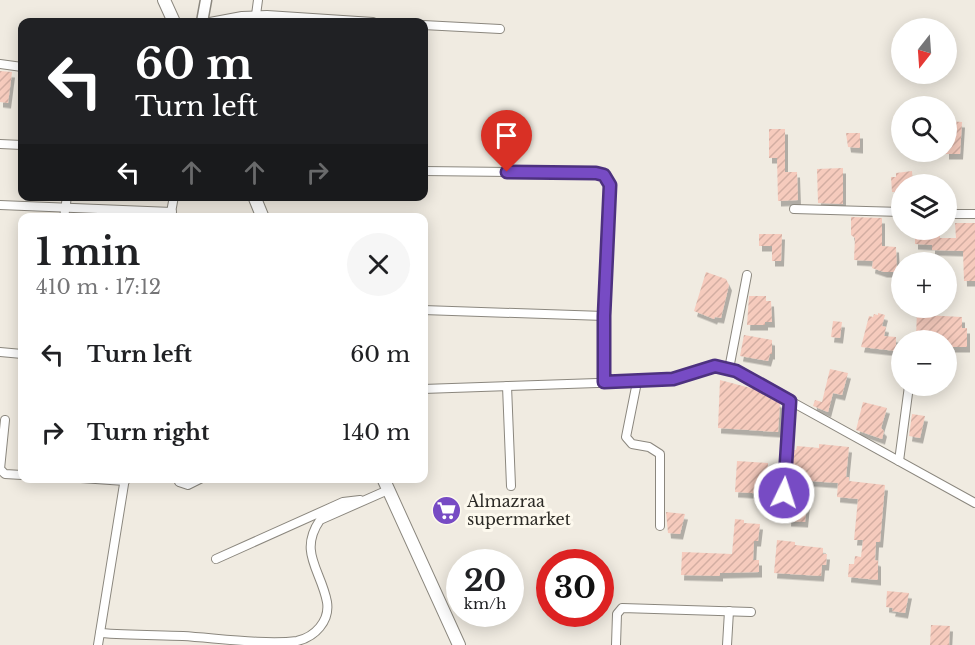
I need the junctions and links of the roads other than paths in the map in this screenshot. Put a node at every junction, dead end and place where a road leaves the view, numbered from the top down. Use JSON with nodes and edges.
{"nodes":[{"id":1,"x":164,"y":0,"type":"edge"},
{"id":2,"x":206,"y":0,"type":"edge"},
{"id":3,"x":258,"y":0,"type":"edge"},
{"id":4,"x":256,"y":15,"type":"junction"},
{"id":5,"x":172,"y":18,"type":"edge"},
{"id":6,"x":203,"y":18,"type":"edge"},
{"id":7,"x":236,"y":18,"type":"edge"},
{"id":8,"x":307,"y":18,"type":"edge"},
{"id":9,"x":428,"y":25,"type":"edge"},
{"id":10,"x":500,"y":29,"type":"dead end"},
{"id":11,"x":0,"y":64,"type":"edge"},
{"id":12,"x":18,"y":66,"type":"edge"},
{"id":13,"x":0,"y":144,"type":"edge"},
{"id":14,"x":18,"y":145,"type":"edge"},
{"id":15,"x":428,"y":171,"type":"edge"},
{"id":16,"x":67,"y":201,"type":"edge"},
{"id":17,"x":0,"y":205,"type":"edge"},
{"id":18,"x":66,"y":207,"type":"junction"},
{"id":19,"x":794,"y":209,"type":"dead end"},
{"id":20,"x":891,"y":212,"type":"edge"},
{"id":21,"x":65,"y":213,"type":"edge"},
{"id":22,"x":145,"y":213,"type":"edge"},
{"id":23,"x":957,"y":214,"type":"edge"},
{"id":24,"x":975,"y":214,"type":"edge"},
{"id":25,"x":747,"y":275,"type":"dead end"},
{"id":26,"x":428,"y":310,"type":"edge"},
{"id":27,"x":604,"y":316,"type":"junction"},
{"id":28,"x":0,"y":352,"type":"edge"},
{"id":29,"x":18,"y":354,"type":"edge"},
{"id":30,"x":729,"y":369,"type":"junction"},
{"id":31,"x":604,"y":382,"type":"junction"},
{"id":32,"x":637,"y":382,"type":"junction"},
{"id":33,"x":507,"y":386,"type":"junction"},
{"id":34,"x":428,"y":389,"type":"edge"},
{"id":35,"x":908,"y":396,"type":"edge"},
{"id":36,"x":790,"y":401,"type":"junction"},
{"id":37,"x":5,"y":420,"type":"dead end"},
{"id":38,"x":899,"y":461,"type":"junction"},
{"id":39,"x":18,"y":475,"type":"edge"},
{"id":40,"x":125,"y":483,"type":"edge"},
{"id":41,"x":384,"y":483,"type":"edge"},
{"id":42,"x":511,"y":486,"type":"dead end"},
{"id":43,"x":388,"y":490,"type":"junction"},
{"id":44,"x":363,"y":501,"type":"junction"},
{"id":45,"x":975,"y":503,"type":"edge"},
{"id":46,"x":782,"y":516,"type":"dead end"},
{"id":47,"x":660,"y":526,"type":"dead end"},
{"id":48,"x":216,"y":559,"type":"dead end"},
{"id":49,"x":729,"y":611,"type":"junction"},
{"id":50,"x":751,"y":612,"type":"dead end"},
{"id":51,"x":100,"y":633,"type":"junction"},
{"id":52,"x":98,"y":645,"type":"edge"},
{"id":53,"x":459,"y":645,"type":"edge"},
{"id":54,"x":616,"y":645,"type":"edge"},
{"id":55,"x":727,"y":645,"type":"edge"}],
"edges":[{"from":1,"to":5,"type":"main road"},
{"from":2,"to":6,"type":"main road"},
{"from":3,"to":4,"type":"street"},
{"from":4,"to":7,"type":"street"},
{"from":4,"to":8,"type":"street"},
{"from":9,"to":10,"type":"street"},
{"from":11,"to":12,"type":"street"},
{"from":13,"to":14,"type":"street"},
{"from":15,"to":27,"type":"street"},
{"from":16,"to":18,"type":"street"},
{"from":17,"to":18,"type":"street"},
{"from":18,"to":21,"type":"street"},
{"from":18,"to":22,"type":"street"},
{"from":19,"to":20,"type":"street"},
{"from":23,"to":24,"type":"street"},
{"from":25,"to":30,"type":"street"},
{"from":26,"to":27,"type":"street"},
{"from":27,"to":31,"type":"street"},
{"from":28,"to":29,"type":"street"},
{"from":30,"to":32,"type":"street"},
{"from":30,"to":36,"type":"street"},
{"from":31,"to":32,"type":"street"},
{"from":31,"to":33,"type":"street"},
{"from":32,"to":47,"type":"street"},
{"from":33,"to":34,"type":"street"},
{"from":33,"to":42,"type":"street"},
{"from":35,"to":38,"type":"street"},
{"from":36,"to":38,"type":"street"},
{"from":36,"to":46,"type":"street"},
{"from":37,"to":39,"type":"street"},
{"from":38,"to":45,"type":"street"},
{"from":40,"to":51,"type":"street"},
{"from":41,"to":43,"type":"main road"},
{"from":43,"to":44,"type":"street"},
{"from":43,"to":53,"type":"main road"},
{"from":44,"to":48,"type":"street"},
{"from":44,"to":51,"type":"street"},
{"from":49,"to":50,"type":"street"},
{"from":49,"to":54,"type":"street"},
{"from":49,"to":55,"type":"street"},
{"from":51,"to":52,"type":"street"}]}
